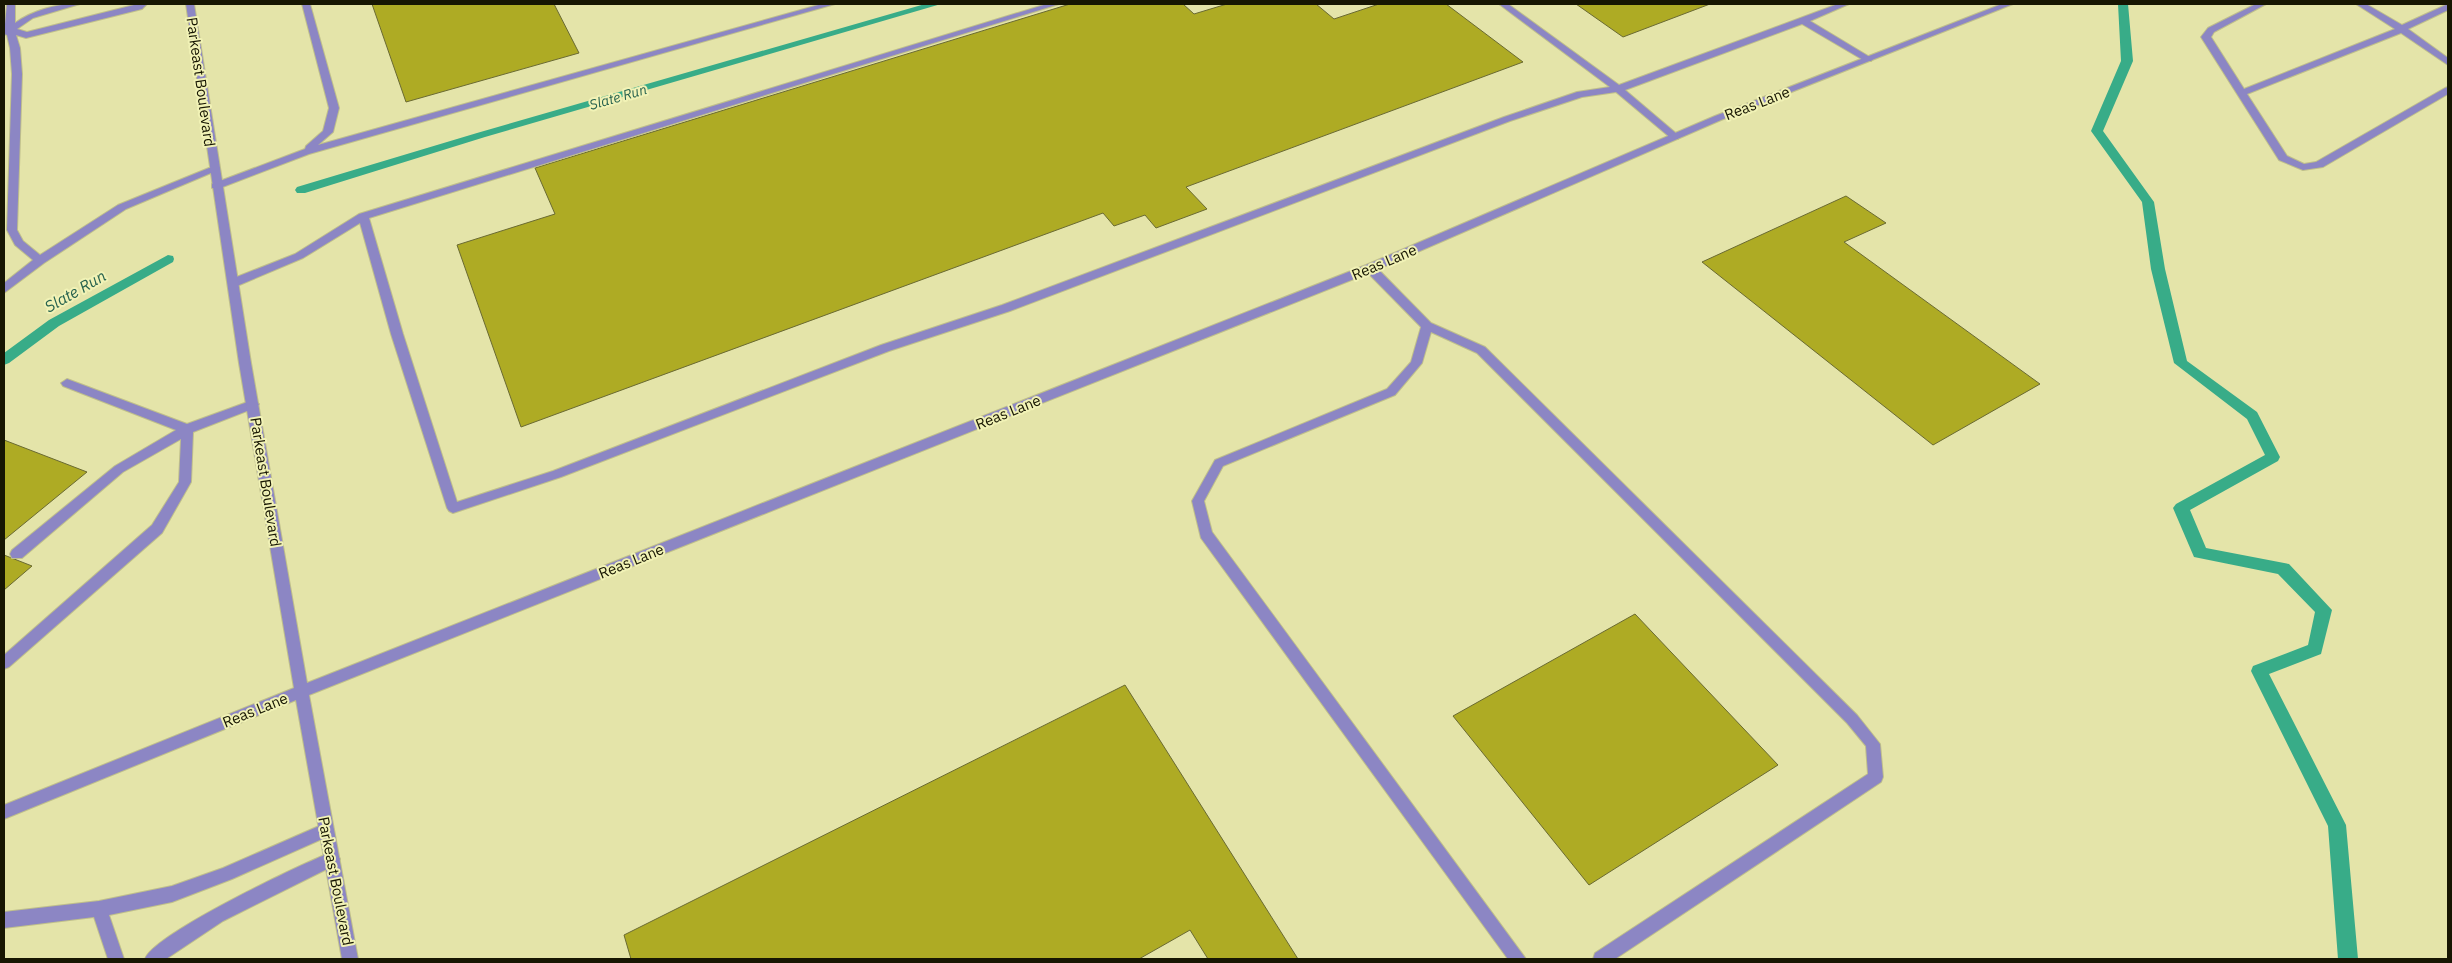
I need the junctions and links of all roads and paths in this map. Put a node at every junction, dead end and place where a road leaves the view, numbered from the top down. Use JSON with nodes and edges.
{"nodes":[{"id":1,"x":11,"y":4,"type":"edge"},
{"id":2,"x":76,"y":4,"type":"edge"},
{"id":3,"x":143,"y":4,"type":"edge"},
{"id":4,"x":190,"y":4,"type":"edge"},
{"id":5,"x":306,"y":4,"type":"edge"},
{"id":6,"x":831,"y":4,"type":"edge"},
{"id":7,"x":1055,"y":4,"type":"edge"},
{"id":8,"x":1504,"y":4,"type":"edge"},
{"id":9,"x":1845,"y":4,"type":"edge"},
{"id":10,"x":2009,"y":4,"type":"edge"},
{"id":11,"x":2262,"y":4,"type":"edge"},
{"id":12,"x":2360,"y":4,"type":"edge"},
{"id":13,"x":804,"y":7,"type":"edge"},
{"id":14,"x":2448,"y":7,"type":"edge"},
{"id":15,"x":1802,"y":21,"type":"junction"},
{"id":16,"x":2402,"y":29,"type":"junction"},
{"id":17,"x":6,"y":31,"type":"edge"},
{"id":18,"x":1868,"y":59,"type":"junction"},
{"id":19,"x":2448,"y":62,"type":"edge"},
{"id":20,"x":1618,"y":90,"type":"junction"},
{"id":21,"x":2448,"y":90,"type":"edge"},
{"id":22,"x":2242,"y":93,"type":"junction"},
{"id":23,"x":1675,"y":137,"type":"junction"},
{"id":24,"x":305,"y":152,"type":"junction"},
{"id":25,"x":213,"y":170,"type":"junction"},
{"id":26,"x":216,"y":186,"type":"junction"},
{"id":27,"x":363,"y":216,"type":"junction"},
{"id":28,"x":40,"y":260,"type":"junction"},
{"id":29,"x":1370,"y":268,"type":"junction"},
{"id":30,"x":233,"y":283,"type":"junction"},
{"id":31,"x":4,"y":289,"type":"edge"},
{"id":32,"x":1426,"y":326,"type":"junction"},
{"id":33,"x":67,"y":384,"type":"dead end"},
{"id":34,"x":253,"y":404,"type":"junction"},
{"id":35,"x":187,"y":429,"type":"junction"},
{"id":36,"x":17,"y":554,"type":"dead end"},
{"id":37,"x":4,"y":663,"type":"edge"},
{"id":38,"x":300,"y":692,"type":"junction"},
{"id":39,"x":4,"y":812,"type":"edge"},
{"id":40,"x":326,"y":830,"type":"junction"},
{"id":41,"x":332,"y":859,"type":"junction"},
{"id":42,"x":99,"y":908,"type":"junction"},
{"id":43,"x":4,"y":920,"type":"edge"},
{"id":44,"x":116,"y":959,"type":"edge"},
{"id":45,"x":153,"y":959,"type":"edge"},
{"id":46,"x":350,"y":959,"type":"edge"},
{"id":47,"x":1518,"y":959,"type":"edge"},
{"id":48,"x":1601,"y":959,"type":"edge"}],
"edges":[{"from":1,"to":17,"type":"street"},
{"from":2,"to":17,"type":"street"},
{"from":3,"to":17,"type":"street"},
{"from":4,"to":25,"type":"street","name":"Parkeast Boulevard"},
{"from":5,"to":24,"type":"street"},
{"from":6,"to":13,"type":"street"},
{"from":7,"to":27,"type":"street"},
{"from":8,"to":20,"type":"street"},
{"from":9,"to":15,"type":"street"},
{"from":10,"to":18,"type":"street","name":"Reas Lane"},
{"from":11,"to":22,"type":"street"},
{"from":12,"to":16,"type":"street"},
{"from":13,"to":24,"type":"street"},
{"from":14,"to":16,"type":"street"},
{"from":15,"to":18,"type":"street"},
{"from":15,"to":20,"type":"street"},
{"from":16,"to":19,"type":"street"},
{"from":16,"to":22,"type":"street"},
{"from":17,"to":28,"type":"street"},
{"from":18,"to":23,"type":"street","name":"Reas Lane"},
{"from":20,"to":23,"type":"street"},
{"from":20,"to":27,"type":"street"},
{"from":21,"to":22,"type":"street"},
{"from":23,"to":29,"type":"street","name":"Reas Lane"},
{"from":24,"to":26,"type":"street"},
{"from":25,"to":26,"type":"street","name":"Parkeast Boulevard"},
{"from":25,"to":28,"type":"street"},
{"from":26,"to":30,"type":"street","name":"Parkeast Boulevard"},
{"from":27,"to":30,"type":"street"},
{"from":28,"to":31,"type":"street"},
{"from":29,"to":32,"type":"street"},
{"from":29,"to":38,"type":"street","name":"Reas Lane"},
{"from":30,"to":34,"type":"street","name":"Parkeast Boulevard"},
{"from":32,"to":47,"type":"street"},
{"from":32,"to":48,"type":"street"},
{"from":33,"to":35,"type":"street"},
{"from":34,"to":35,"type":"street"},
{"from":34,"to":38,"type":"street","name":"Parkeast Boulevard"},
{"from":35,"to":36,"type":"street"},
{"from":35,"to":37,"type":"street"},
{"from":38,"to":39,"type":"street","name":"Reas Lane"},
{"from":38,"to":40,"type":"street","name":"Parkeast Boulevard"},
{"from":40,"to":41,"type":"street","name":"Parkeast Boulevard"},
{"from":40,"to":42,"type":"street"},
{"from":41,"to":45,"type":"street"},
{"from":41,"to":46,"type":"street","name":"Parkeast Boulevard"},
{"from":42,"to":43,"type":"street"},
{"from":42,"to":44,"type":"street"}]}
